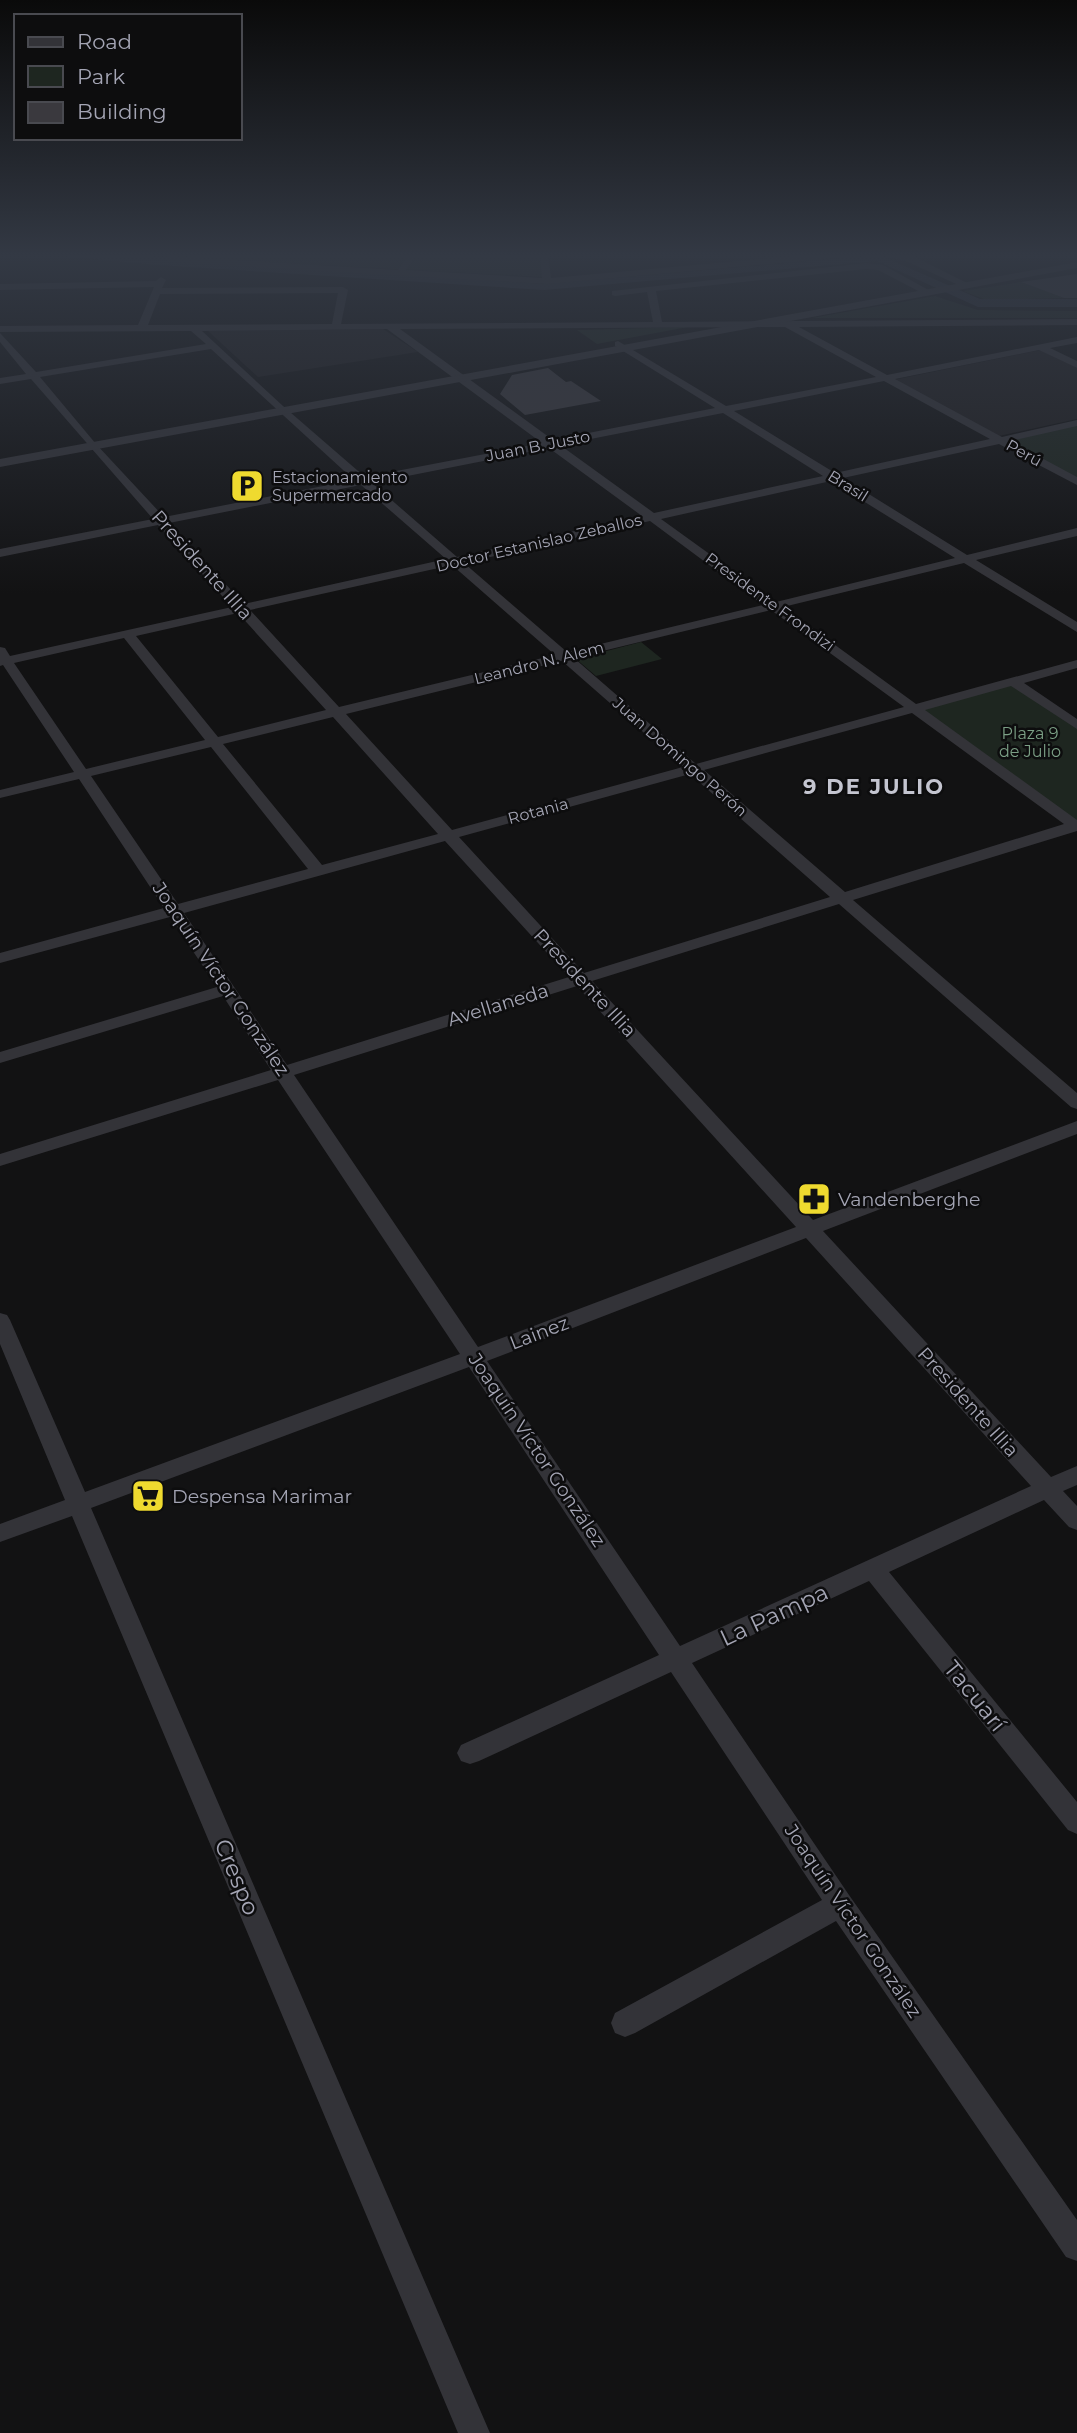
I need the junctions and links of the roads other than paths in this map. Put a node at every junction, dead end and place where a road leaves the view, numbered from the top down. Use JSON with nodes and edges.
{"nodes":[{"id":1,"x":24,"y":367,"type":"edge"},
{"id":2,"x":88,"y":367,"type":"edge"},
{"id":3,"x":234,"y":367,"type":"edge"},
{"id":4,"x":446,"y":367,"type":"edge"},
{"id":5,"x":510,"y":367,"type":"edge"},
{"id":6,"x":654,"y":367,"type":"edge"},
{"id":7,"x":865,"y":367,"type":"edge"},
{"id":8,"x":938,"y":367,"type":"edge"},
{"id":9,"x":31,"y":376,"type":"junction"},
{"id":10,"x":459,"y":376,"type":"junction"},
{"id":11,"x":884,"y":377,"type":"junction"},
{"id":12,"x":0,"y":381,"type":"edge"},
{"id":13,"x":279,"y":408,"type":"junction"},
{"id":14,"x":723,"y":409,"type":"junction"},
{"id":15,"x":1077,"y":423,"type":"edge"},
{"id":16,"x":1000,"y":440,"type":"junction"},
{"id":17,"x":90,"y":443,"type":"junction"},
{"id":18,"x":552,"y":444,"type":"junction"},
{"id":19,"x":0,"y":456,"type":"edge"},
{"id":20,"x":0,"y":463,"type":"edge"},
{"id":21,"x":833,"y":477,"type":"junction"},
{"id":22,"x":362,"y":481,"type":"junction"},
{"id":23,"x":1077,"y":482,"type":"edge"},
{"id":24,"x":653,"y":517,"type":"junction"},
{"id":25,"x":162,"y":521,"type":"junction"},
{"id":26,"x":1077,"y":532,"type":"edge"},
{"id":27,"x":0,"y":553,"type":"edge"},
{"id":28,"x":966,"y":559,"type":"junction"},
{"id":29,"x":456,"y":562,"type":"junction"},
{"id":30,"x":775,"y":606,"type":"junction"},
{"id":31,"x":242,"y":609,"type":"junction"},
{"id":32,"x":1077,"y":628,"type":"edge"},
{"id":33,"x":127,"y":634,"type":"junction"},
{"id":34,"x":565,"y":657,"type":"junction"},
{"id":35,"x":2,"y":658,"type":"edge"},
{"id":36,"x":1077,"y":664,"type":"edge"},
{"id":37,"x":1012,"y":681,"type":"junction"},
{"id":38,"x":914,"y":708,"type":"junction"},
{"id":39,"x":337,"y":712,"type":"junction"},
{"id":40,"x":1077,"y":725,"type":"edge"},
{"id":41,"x":214,"y":742,"type":"junction"},
{"id":42,"x":693,"y":768,"type":"junction"},
{"id":43,"x":81,"y":774,"type":"junction"},
{"id":44,"x":0,"y":794,"type":"edge"},
{"id":45,"x":1077,"y":826,"type":"edge"},
{"id":46,"x":449,"y":835,"type":"junction"},
{"id":47,"x":318,"y":871,"type":"junction"},
{"id":48,"x":842,"y":898,"type":"junction"},
{"id":49,"x":176,"y":912,"type":"junction"},
{"id":50,"x":0,"y":958,"type":"edge"},
{"id":51,"x":581,"y":980,"type":"junction"},
{"id":52,"x":229,"y":989,"type":"junction"},
{"id":53,"x":0,"y":1058,"type":"edge"},
{"id":54,"x":283,"y":1072,"type":"junction"},
{"id":55,"x":1077,"y":1103,"type":"edge"},
{"id":56,"x":1077,"y":1127,"type":"edge"},
{"id":57,"x":0,"y":1160,"type":"edge"},
{"id":58,"x":808,"y":1228,"type":"junction"},
{"id":59,"x":0,"y":1320,"type":"edge"},
{"id":60,"x":475,"y":1357,"type":"junction"},
{"id":61,"x":1077,"y":1475,"type":"edge"},
{"id":62,"x":1047,"y":1488,"type":"junction"},
{"id":63,"x":78,"y":1504,"type":"junction"},
{"id":64,"x":1077,"y":1521,"type":"edge"},
{"id":65,"x":0,"y":1533,"type":"edge"},
{"id":66,"x":873,"y":1569,"type":"junction"},
{"id":67,"x":678,"y":1660,"type":"junction"},
{"id":68,"x":470,"y":1753,"type":"dead end"},
{"id":69,"x":1077,"y":1822,"type":"edge"},
{"id":70,"x":840,"y":1904,"type":"junction"},
{"id":71,"x":625,"y":2023,"type":"dead end"},
{"id":72,"x":1077,"y":2246,"type":"edge"},
{"id":73,"x":474,"y":2433,"type":"edge"}],
"edges":[{"from":1,"to":9,"type":"street","name":"Presidente Illia"},
{"from":2,"to":9,"type":"street"},
{"from":3,"to":13,"type":"street","name":"Juan Domingo Perón"},
{"from":4,"to":10,"type":"street","name":"Presidente Frondizi"},
{"from":5,"to":10,"type":"street"},
{"from":6,"to":14,"type":"street","name":"Brasil"},
{"from":7,"to":11,"type":"street","name":"Perú"},
{"from":8,"to":11,"type":"street","name":"Juan B. Justo"},
{"from":9,"to":12,"type":"street"},
{"from":9,"to":17,"type":"street","name":"Presidente Illia"},
{"from":10,"to":13,"type":"street"},
{"from":10,"to":18,"type":"street","name":"Presidente Frondizi"},
{"from":11,"to":14,"type":"street","name":"Juan B. Justo"},
{"from":11,"to":16,"type":"street","name":"Perú"},
{"from":13,"to":17,"type":"street"},
{"from":13,"to":22,"type":"street","name":"Juan Domingo Perón"},
{"from":14,"to":18,"type":"street","name":"Juan B. Justo"},
{"from":14,"to":21,"type":"street","name":"Brasil"},
{"from":15,"to":16,"type":"street","name":"Doctor Estanislao Zeballos"},
{"from":16,"to":21,"type":"street","name":"Doctor Estanislao Zeballos"},
{"from":16,"to":23,"type":"street","name":"Perú"},
{"from":17,"to":19,"type":"street"},
{"from":17,"to":20,"type":"street"},
{"from":17,"to":25,"type":"street","name":"Presidente Illia"},
{"from":18,"to":22,"type":"street","name":"Juan B. Justo"},
{"from":18,"to":24,"type":"street","name":"Presidente Frondizi"},
{"from":21,"to":24,"type":"street","name":"Doctor Estanislao Zeballos"},
{"from":21,"to":28,"type":"street","name":"Brasil"},
{"from":22,"to":25,"type":"street","name":"Juan B. Justo"},
{"from":22,"to":29,"type":"street","name":"Juan Domingo Perón"},
{"from":24,"to":29,"type":"street","name":"Doctor Estanislao Zeballos"},
{"from":24,"to":30,"type":"street","name":"Presidente Frondizi"},
{"from":25,"to":27,"type":"street","name":"Juan B. Justo"},
{"from":25,"to":31,"type":"street","name":"Presidente Illia"},
{"from":26,"to":28,"type":"street","name":"Leandro N. Alem"},
{"from":28,"to":30,"type":"street","name":"Leandro N. Alem"},
{"from":28,"to":32,"type":"street","name":"Brasil"},
{"from":29,"to":31,"type":"street","name":"Doctor Estanislao Zeballos"},
{"from":29,"to":34,"type":"street","name":"Juan Domingo Perón"},
{"from":30,"to":34,"type":"street","name":"Leandro N. Alem"},
{"from":30,"to":38,"type":"street","name":"Presidente Frondizi"},
{"from":31,"to":33,"type":"street","name":"Doctor Estanislao Zeballos"},
{"from":31,"to":39,"type":"street","name":"Presidente Illia"},
{"from":33,"to":35,"type":"street","name":"Doctor Estanislao Zeballos"},
{"from":33,"to":41,"type":"street"},
{"from":34,"to":39,"type":"street","name":"Leandro N. Alem"},
{"from":34,"to":42,"type":"street","name":"Juan Domingo Perón"},
{"from":35,"to":43,"type":"street","name":"Joaquín Víctor González"},
{"from":36,"to":37,"type":"street","name":"Rotania"},
{"from":37,"to":38,"type":"street","name":"Rotania"},
{"from":37,"to":40,"type":"street"},
{"from":38,"to":42,"type":"street","name":"Rotania"},
{"from":38,"to":45,"type":"street","name":"Presidente Frondizi"},
{"from":39,"to":41,"type":"street","name":"Leandro N. Alem"},
{"from":39,"to":46,"type":"street","name":"Presidente Illia"},
{"from":41,"to":43,"type":"street","name":"Leandro N. Alem"},
{"from":41,"to":47,"type":"street"},
{"from":42,"to":46,"type":"street","name":"Rotania"},
{"from":42,"to":48,"type":"street","name":"Juan Domingo Perón"},
{"from":43,"to":44,"type":"street","name":"Leandro N. Alem"},
{"from":43,"to":49,"type":"street","name":"Joaquín Víctor González"},
{"from":45,"to":48,"type":"street","name":"Avellaneda"},
{"from":46,"to":47,"type":"street","name":"Rotania"},
{"from":46,"to":51,"type":"street","name":"Presidente Illia"},
{"from":47,"to":49,"type":"street","name":"Rotania"},
{"from":48,"to":51,"type":"street","name":"Avellaneda"},
{"from":48,"to":55,"type":"street","name":"Juan Domingo Perón"},
{"from":49,"to":50,"type":"street","name":"Rotania"},
{"from":49,"to":52,"type":"street","name":"Joaquín Víctor González"},
{"from":51,"to":54,"type":"street","name":"Avellaneda"},
{"from":51,"to":58,"type":"street","name":"Presidente Illia"},
{"from":52,"to":53,"type":"street"},
{"from":52,"to":54,"type":"street","name":"Joaquín Víctor González"},
{"from":54,"to":57,"type":"street","name":"Avellaneda"},
{"from":54,"to":60,"type":"street","name":"Joaquín Víctor González"},
{"from":56,"to":58,"type":"street","name":"Lainez"},
{"from":58,"to":60,"type":"street","name":"Lainez"},
{"from":58,"to":62,"type":"street","name":"Presidente Illia"},
{"from":59,"to":63,"type":"street","name":"Crespo"},
{"from":60,"to":63,"type":"street","name":"Lainez"},
{"from":60,"to":67,"type":"street","name":"Joaquín Víctor González"},
{"from":61,"to":62,"type":"street","name":"La Pampa"},
{"from":62,"to":64,"type":"street","name":"Presidente Illia"},
{"from":62,"to":66,"type":"street","name":"La Pampa"},
{"from":63,"to":65,"type":"street","name":"Lainez"},
{"from":63,"to":73,"type":"street","name":"Crespo"},
{"from":66,"to":67,"type":"street","name":"La Pampa"},
{"from":66,"to":69,"type":"street","name":"Tacuarí"},
{"from":67,"to":68,"type":"street","name":"La Pampa"},
{"from":67,"to":70,"type":"street","name":"Joaquín Víctor González"},
{"from":70,"to":71,"type":"street"},
{"from":70,"to":72,"type":"street","name":"Joaquín Víctor González"}]}
